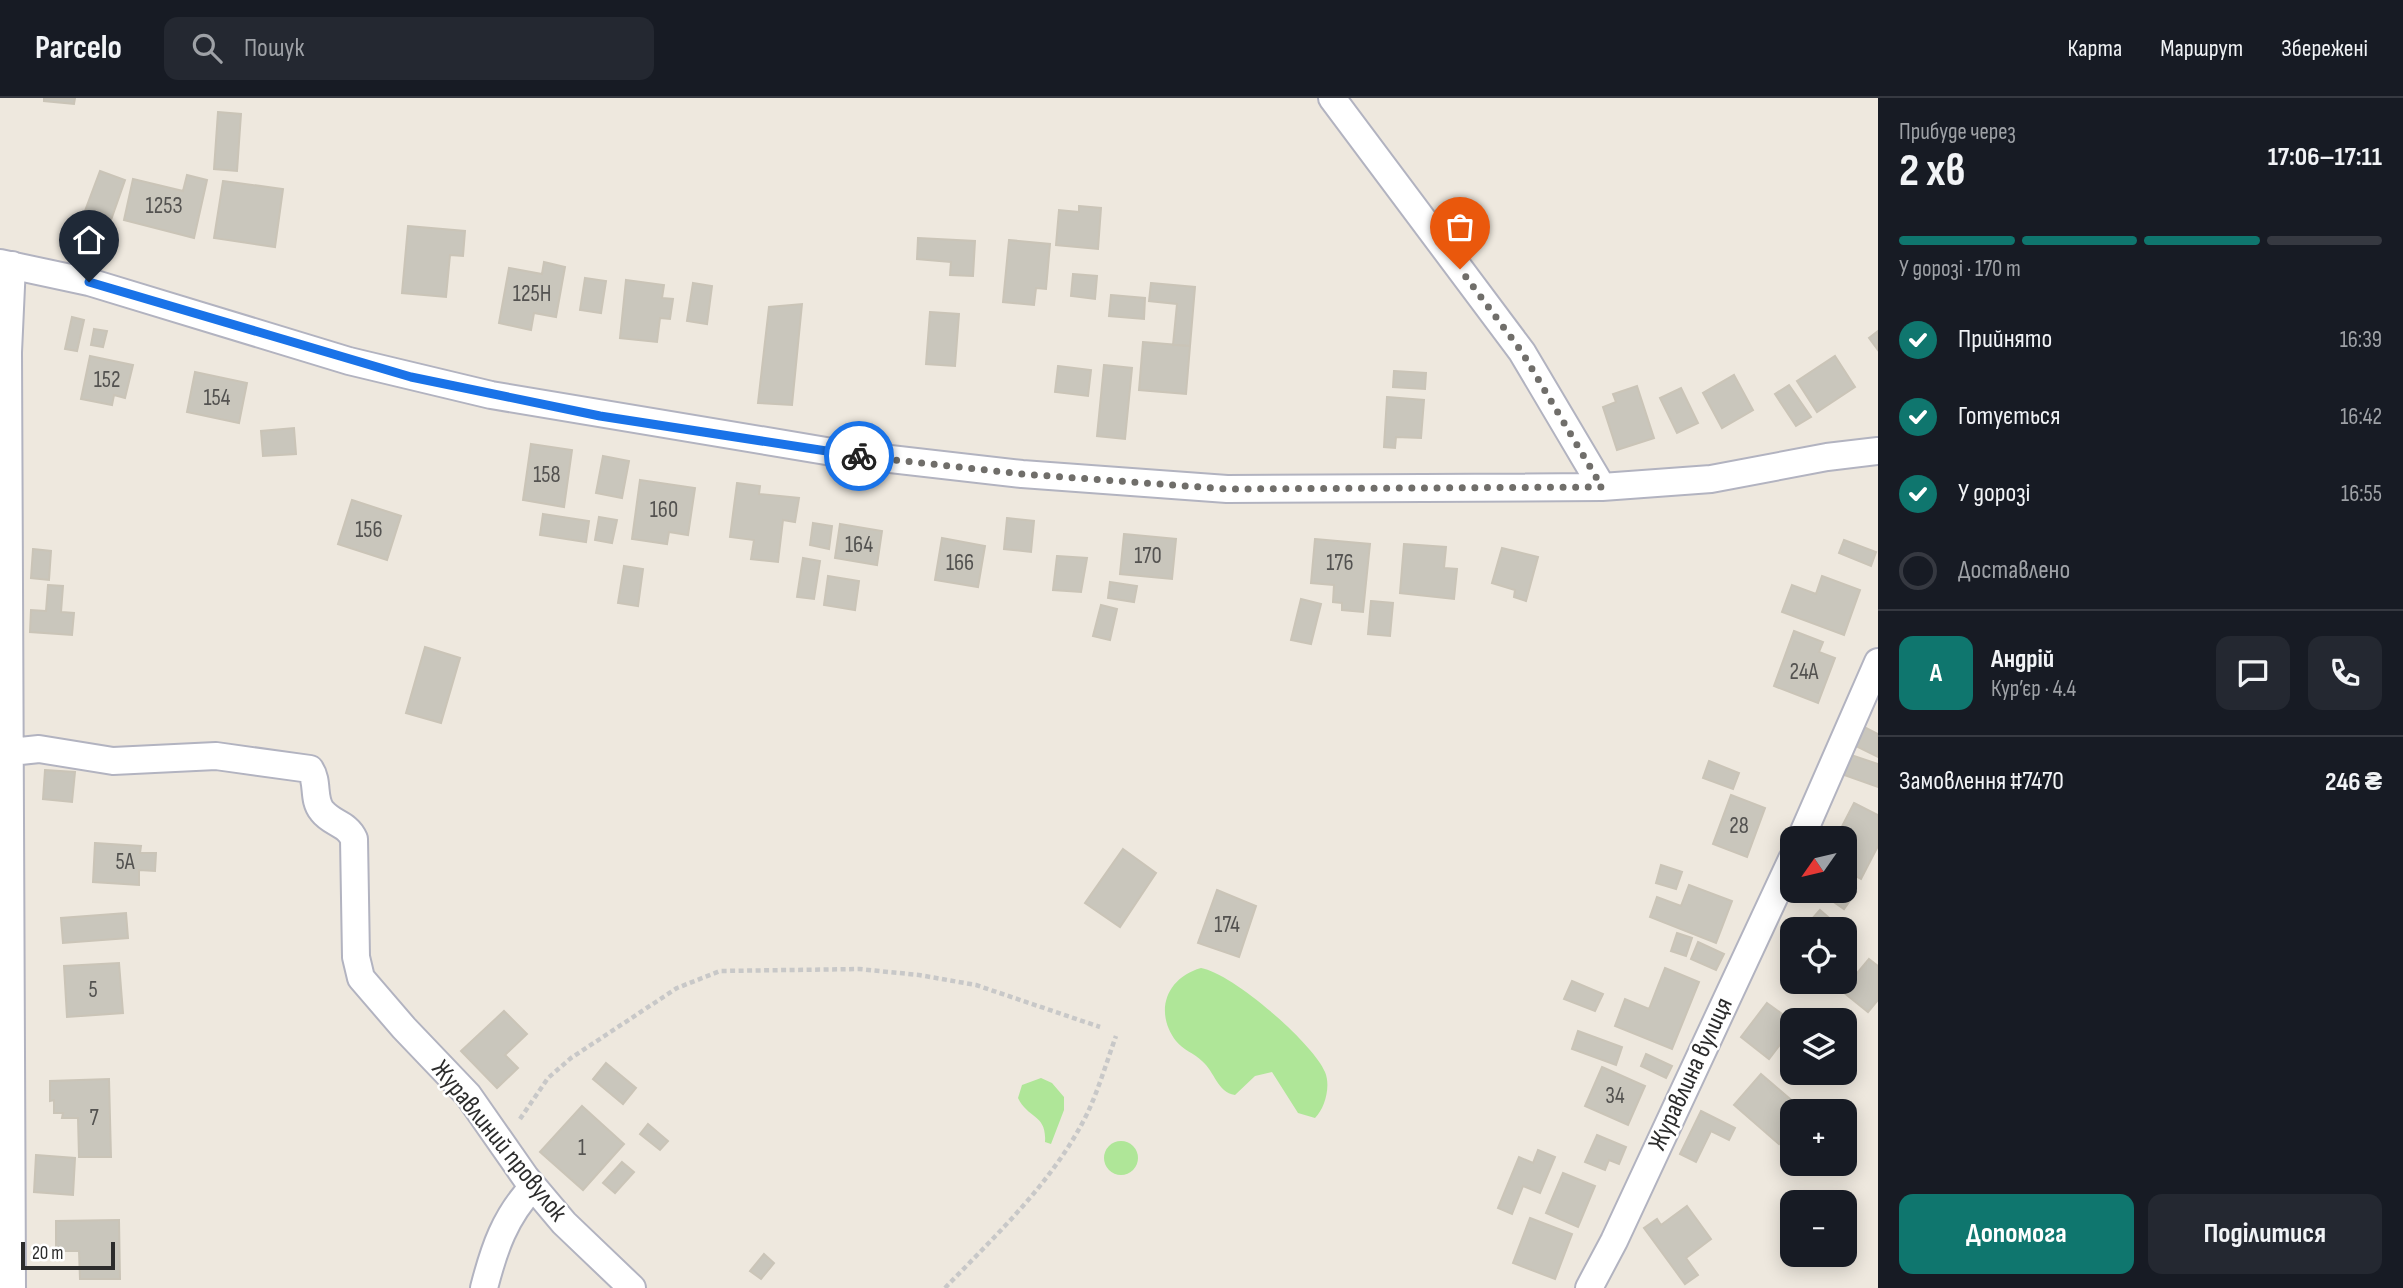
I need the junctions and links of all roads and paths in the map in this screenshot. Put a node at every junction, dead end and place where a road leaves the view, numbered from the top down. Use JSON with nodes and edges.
{"nodes":[{"id":1,"x":1332,"y":98,"type":"edge"},
{"id":2,"x":6,"y":264,"type":"edge"},
{"id":3,"x":1878,"y":451,"type":"edge"},
{"id":4,"x":1602,"y":487,"type":"junction"},
{"id":5,"x":1878,"y":662,"type":"edge"},
{"id":6,"x":11,"y":752,"type":"junction"},
{"id":7,"x":1806,"y":826,"type":"edge"},
{"id":8,"x":1780,"y":885,"type":"edge"},
{"id":9,"x":1100,"y":1027,"type":"dead end"},
{"id":10,"x":1116,"y":1036,"type":"dead end"},
{"id":11,"x":508,"y":1153,"type":"junction"},
{"id":12,"x":533,"y":1187,"type":"junction"},
{"id":13,"x":12,"y":1288,"type":"edge"},
{"id":14,"x":484,"y":1288,"type":"edge"},
{"id":15,"x":632,"y":1288,"type":"edge"},
{"id":16,"x":945,"y":1288,"type":"edge"},
{"id":17,"x":1588,"y":1288,"type":"edge"}],
"edges":[{"from":1,"to":4,"type":"street"},
{"from":2,"to":4,"type":"street"},
{"from":2,"to":6,"type":"street"},
{"from":3,"to":4,"type":"street"},
{"from":5,"to":7,"type":"street"},
{"from":6,"to":11,"type":"street","name":"Журавлиний провулок"},
{"from":6,"to":13,"type":"street"},
{"from":8,"to":17,"type":"street","name":"Журавлина вулиця"},
{"from":9,"to":11,"type":"path"},
{"from":10,"to":16,"type":"path"},
{"from":11,"to":12,"type":"street","name":"Журавлиний провулок"},
{"from":12,"to":14,"type":"street"},
{"from":12,"to":15,"type":"street","name":"Журавлиний провулок"}]}
